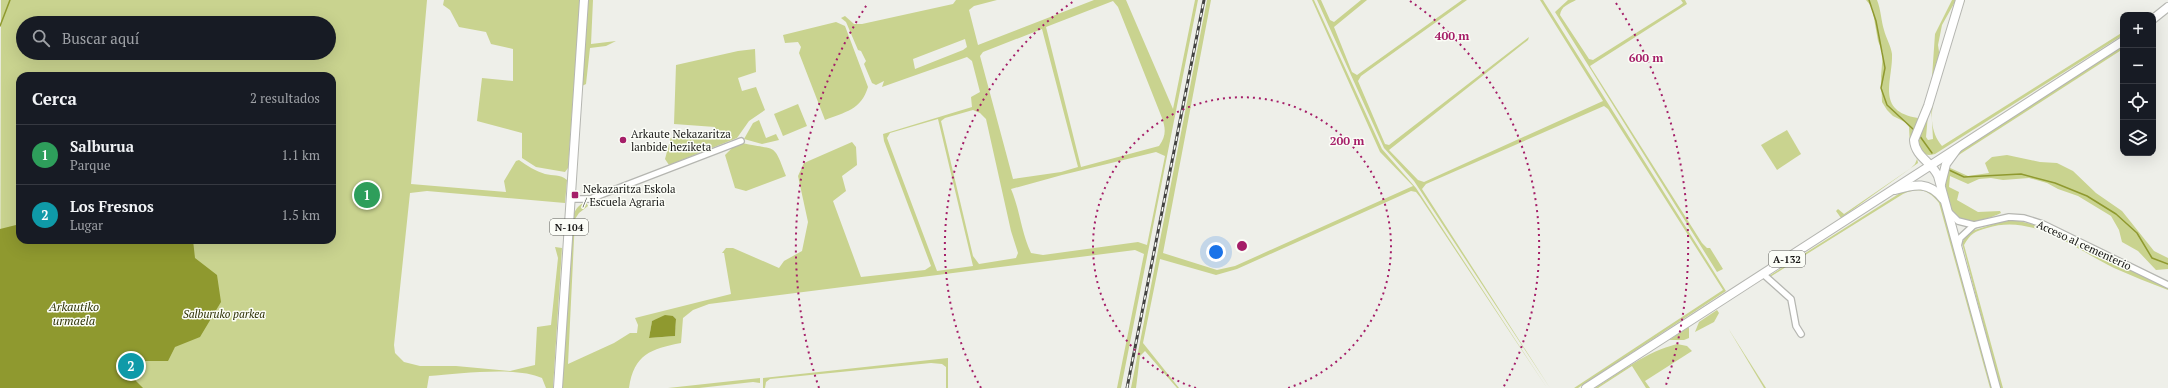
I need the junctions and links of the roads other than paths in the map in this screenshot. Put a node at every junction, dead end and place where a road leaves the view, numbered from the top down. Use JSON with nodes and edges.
{"nodes":[{"id":1,"x":584,"y":0,"type":"edge"},
{"id":2,"x":1960,"y":0,"type":"edge"},
{"id":3,"x":2168,"y":7,"type":"edge"},
{"id":4,"x":2156,"y":17,"type":"edge"},
{"id":5,"x":2120,"y":43,"type":"edge"},
{"id":6,"x":741,"y":140,"type":"dead end"},
{"id":7,"x":1961,"y":144,"type":"junction"},
{"id":8,"x":1931,"y":164,"type":"junction"},
{"id":9,"x":1938,"y":176,"type":"junction"},
{"id":10,"x":1941,"y":184,"type":"junction"},
{"id":11,"x":1926,"y":185,"type":"junction"},
{"id":12,"x":1890,"y":191,"type":"junction"},
{"id":13,"x":570,"y":199,"type":"junction"},
{"id":14,"x":1945,"y":201,"type":"junction"},
{"id":15,"x":1948,"y":212,"type":"junction"},
{"id":16,"x":1968,"y":226,"type":"junction"},
{"id":17,"x":1954,"y":230,"type":"junction"},
{"id":18,"x":1958,"y":248,"type":"junction"},
{"id":19,"x":1763,"y":274,"type":"junction"},
{"id":20,"x":2168,"y":285,"type":"edge"},
{"id":21,"x":1802,"y":334,"type":"dead end"},
{"id":22,"x":558,"y":388,"type":"edge"},
{"id":23,"x":1586,"y":388,"type":"edge"},
{"id":24,"x":1996,"y":388,"type":"edge"}],
"edges":[{"from":1,"to":13,"type":"main road","number":"N-104"},
{"from":2,"to":8,"type":"main road"},
{"from":3,"to":4,"type":"main road"},
{"from":5,"to":7,"type":"main road","number":"A-132"},
{"from":6,"to":13,"type":"street"},
{"from":7,"to":8,"type":"main road","number":"A-132"},
{"from":7,"to":10,"type":"main road"},
{"from":8,"to":9,"type":"main road"},
{"from":8,"to":12,"type":"main road","number":"A-132"},
{"from":9,"to":10,"type":"main road"},
{"from":9,"to":11,"type":"main road"},
{"from":10,"to":14,"type":"main road"},
{"from":11,"to":12,"type":"main road"},
{"from":11,"to":14,"type":"main road"},
{"from":12,"to":19,"type":"main road","number":"A-132"},
{"from":13,"to":22,"type":"main road","number":"N-104"},
{"from":14,"to":15,"type":"main road"},
{"from":15,"to":16,"type":"street"},
{"from":15,"to":17,"type":"main road"},
{"from":16,"to":17,"type":"street"},
{"from":16,"to":18,"type":"street"},
{"from":16,"to":20,"type":"street","name":"Acceso al cementerio"},
{"from":17,"to":18,"type":"main road"},
{"from":18,"to":24,"type":"main road"},
{"from":19,"to":21,"type":"street"},
{"from":19,"to":23,"type":"main road","number":"A-132"}]}
